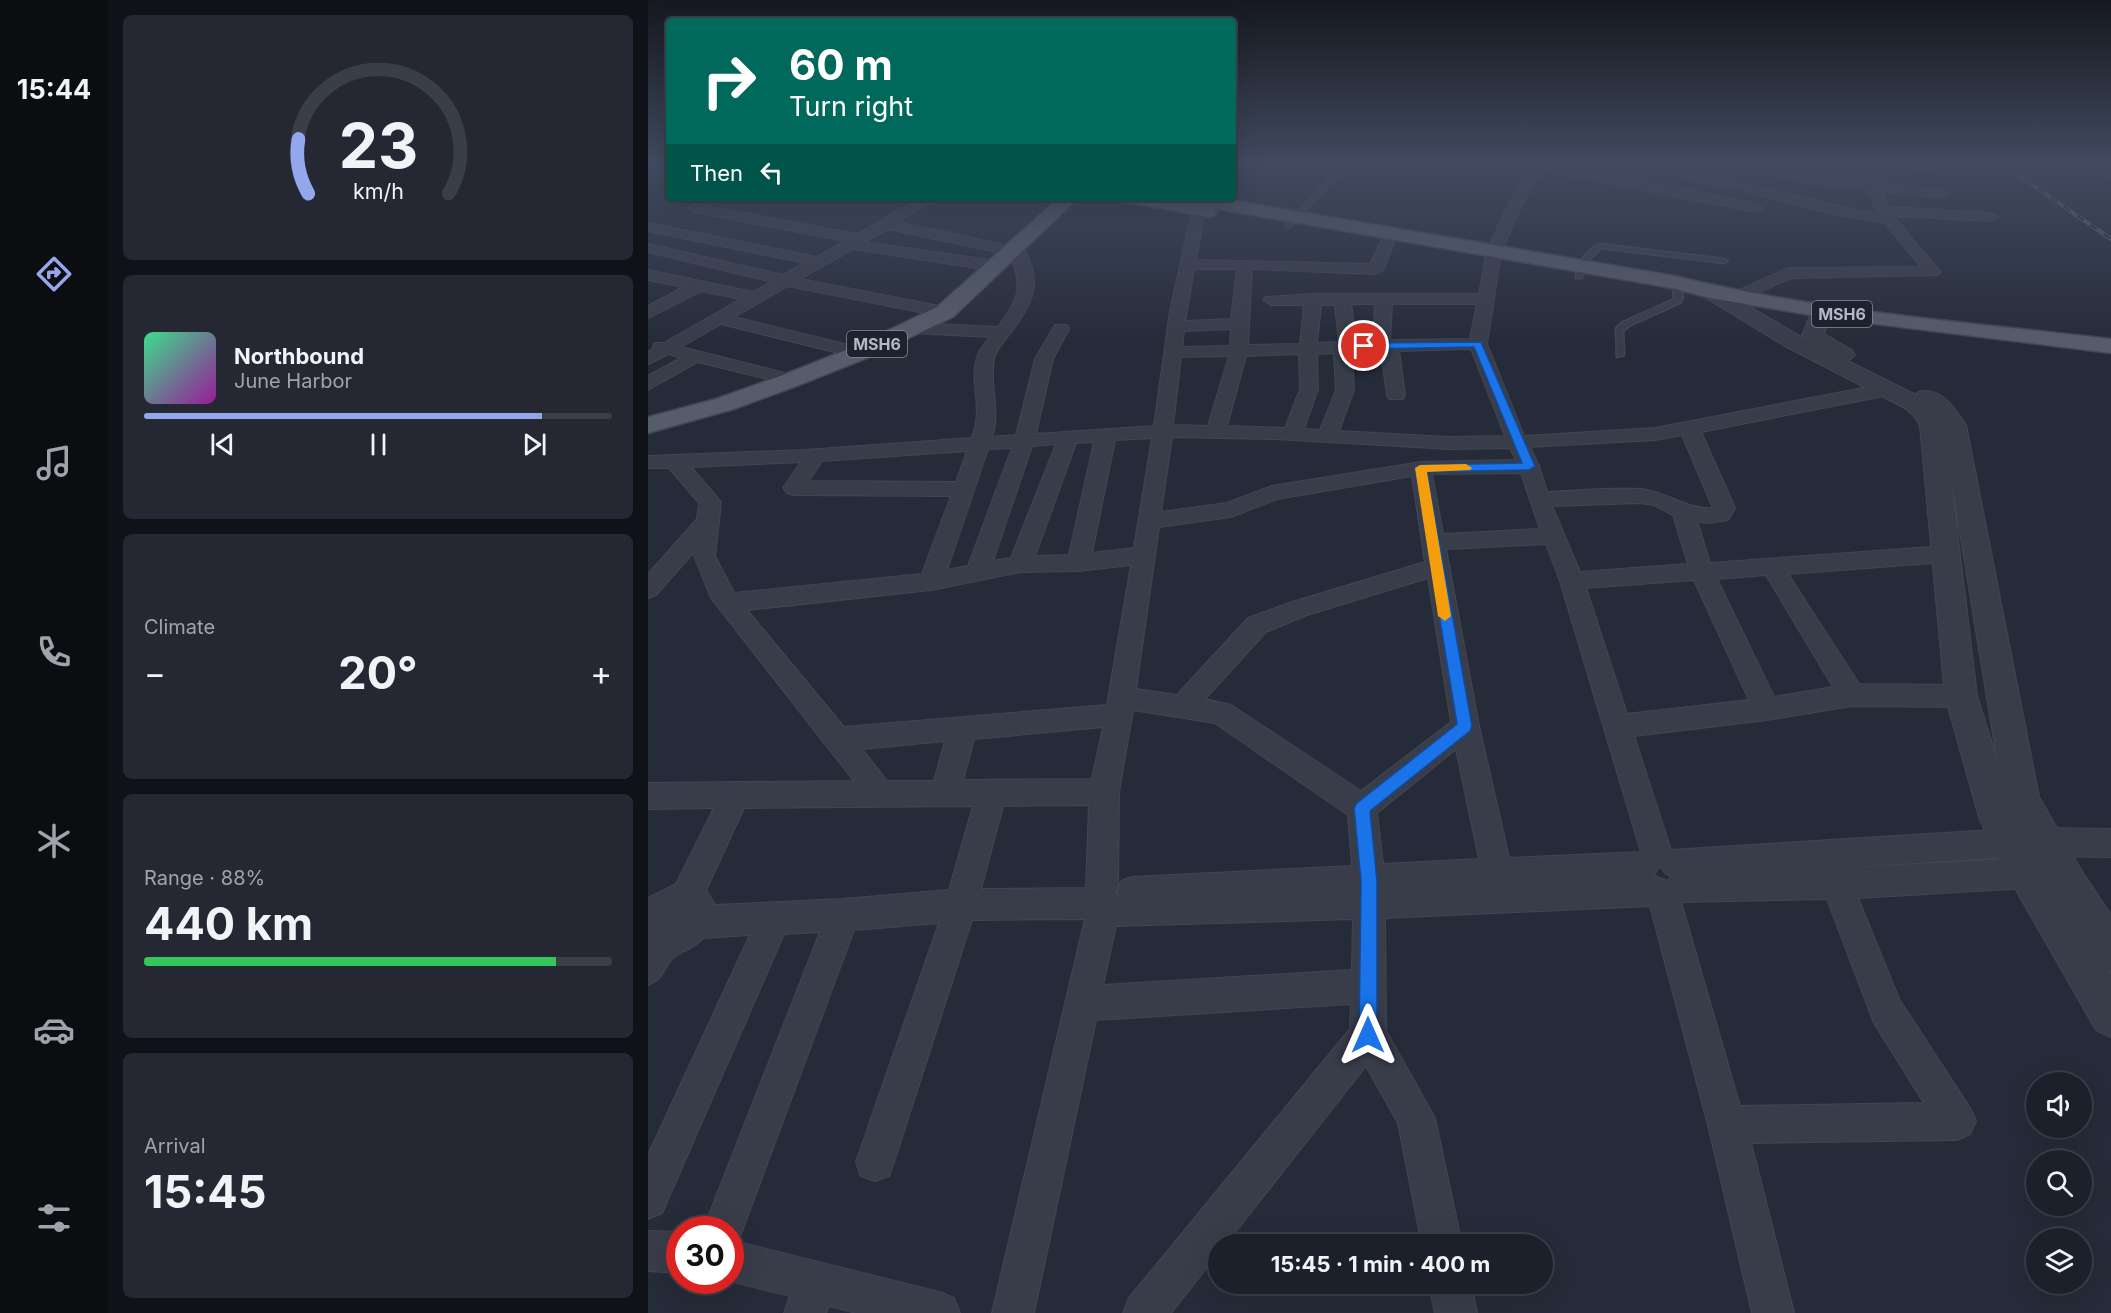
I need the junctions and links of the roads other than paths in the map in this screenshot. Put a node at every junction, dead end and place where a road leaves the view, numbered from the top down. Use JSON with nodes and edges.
{"nodes":[{"id":1,"x":740,"y":222,"type":"edge"},
{"id":2,"x":889,"y":222,"type":"edge"},
{"id":3,"x":1043,"y":222,"type":"edge"},
{"id":4,"x":1191,"y":222,"type":"edge"},
{"id":5,"x":1293,"y":222,"type":"edge"},
{"id":6,"x":1294,"y":222,"type":"edge"},
{"id":7,"x":1510,"y":222,"type":"edge"},
{"id":8,"x":1893,"y":222,"type":"edge"},
{"id":9,"x":886,"y":224,"type":"junction"},
{"id":10,"x":650,"y":228,"type":"edge"},
{"id":11,"x":856,"y":241,"type":"junction"},
{"id":12,"x":1387,"y":243,"type":"junction"},
{"id":13,"x":648,"y":249,"type":"edge"},
{"id":14,"x":1014,"y":249,"type":"junction"},
{"id":15,"x":1493,"y":257,"type":"junction"},
{"id":16,"x":1724,"y":261,"type":"dead end"},
{"id":17,"x":820,"y":262,"type":"junction"},
{"id":18,"x":1188,"y":264,"type":"junction"},
{"id":19,"x":1245,"y":264,"type":"junction"},
{"id":20,"x":996,"y":266,"type":"junction"},
{"id":21,"x":1580,"y":271,"type":"junction"},
{"id":22,"x":648,"y":275,"type":"edge"},
{"id":23,"x":676,"y":281,"type":"junction"},
{"id":24,"x":787,"y":281,"type":"junction"},
{"id":25,"x":699,"y":286,"type":"junction"},
{"id":26,"x":1699,"y":290,"type":"junction"},
{"id":27,"x":648,"y":296,"type":"edge"},
{"id":28,"x":757,"y":298,"type":"junction"},
{"id":29,"x":1313,"y":299,"type":"junction"},
{"id":30,"x":1342,"y":299,"type":"junction"},
{"id":31,"x":1384,"y":299,"type":"junction"},
{"id":32,"x":1486,"y":299,"type":"junction"},
{"id":33,"x":1271,"y":300,"type":"dead end"},
{"id":34,"x":1821,"y":311,"type":"junction"},
{"id":35,"x":945,"y":312,"type":"junction"},
{"id":36,"x":648,"y":313,"type":"edge"},
{"id":37,"x":721,"y":319,"type":"junction"},
{"id":38,"x":1239,"y":324,"type":"junction"},
{"id":39,"x":1176,"y":327,"type":"junction"},
{"id":40,"x":912,"y":328,"type":"junction"},
{"id":41,"x":1061,"y":329,"type":"dead end"},
{"id":42,"x":1002,"y":332,"type":"junction"},
{"id":43,"x":1803,"y":339,"type":"junction"},
{"id":44,"x":648,"y":344,"type":"edge"},
{"id":45,"x":1478,"y":344,"type":"junction"},
{"id":46,"x":1385,"y":345,"type":"junction"},
{"id":47,"x":1346,"y":346,"type":"junction"},
{"id":48,"x":2111,"y":346,"type":"edge"},
{"id":49,"x":667,"y":349,"type":"junction"},
{"id":50,"x":1308,"y":350,"type":"junction"},
{"id":51,"x":1239,"y":351,"type":"junction"},
{"id":52,"x":859,"y":352,"type":"junction"},
{"id":53,"x":1173,"y":352,"type":"junction"},
{"id":54,"x":1620,"y":355,"type":"dead end"},
{"id":55,"x":696,"y":356,"type":"junction"},
{"id":56,"x":648,"y":360,"type":"edge"},
{"id":57,"x":791,"y":380,"type":"junction"},
{"id":58,"x":648,"y":384,"type":"edge"},
{"id":59,"x":1884,"y":390,"type":"junction"},
{"id":60,"x":1396,"y":395,"type":"dead end"},
{"id":61,"x":648,"y":425,"type":"edge"},
{"id":62,"x":1689,"y":428,"type":"junction"},
{"id":63,"x":1163,"y":431,"type":"junction"},
{"id":64,"x":1216,"y":432,"type":"junction"},
{"id":65,"x":1106,"y":434,"type":"junction"},
{"id":66,"x":1292,"y":434,"type":"junction"},
{"id":67,"x":1069,"y":436,"type":"junction"},
{"id":68,"x":1328,"y":436,"type":"junction"},
{"id":69,"x":1025,"y":439,"type":"junction"},
{"id":70,"x":980,"y":442,"type":"junction"},
{"id":71,"x":1517,"y":442,"type":"junction"},
{"id":72,"x":816,"y":455,"type":"junction"},
{"id":73,"x":657,"y":463,"type":"edge"},
{"id":74,"x":1529,"y":466,"type":"junction"},
{"id":75,"x":1420,"y":468,"type":"junction"},
{"id":76,"x":964,"y":489,"type":"junction"},
{"id":77,"x":1539,"y":499,"type":"junction"},
{"id":78,"x":1683,"y":511,"type":"junction"},
{"id":79,"x":708,"y":521,"type":"junction"},
{"id":80,"x":1149,"y":521,"type":"junction"},
{"id":81,"x":1554,"y":536,"type":"junction"},
{"id":82,"x":1432,"y":542,"type":"junction"},
{"id":83,"x":1946,"y":554,"type":"junction"},
{"id":84,"x":1144,"y":555,"type":"junction"},
{"id":85,"x":1079,"y":563,"type":"junction"},
{"id":86,"x":1020,"y":564,"type":"junction"},
{"id":87,"x":1436,"y":567,"type":"junction"},
{"id":88,"x":1773,"y":568,"type":"junction"},
{"id":89,"x":977,"y":573,"type":"junction"},
{"id":90,"x":1702,"y":573,"type":"junction"},
{"id":91,"x":1572,"y":581,"type":"junction"},
{"id":92,"x":931,"y":582,"type":"junction"},
{"id":93,"x":648,"y":589,"type":"edge"},
{"id":94,"x":727,"y":603,"type":"junction"},
{"id":95,"x":1852,"y":695,"type":"junction"},
{"id":96,"x":1961,"y":696,"type":"junction"},
{"id":97,"x":1120,"y":706,"type":"junction"},
{"id":98,"x":1183,"y":706,"type":"junction"},
{"id":99,"x":1767,"y":709,"type":"junction"},
{"id":100,"x":1465,"y":726,"type":"junction"},
{"id":101,"x":1617,"y":727,"type":"junction"},
{"id":102,"x":963,"y":728,"type":"junction"},
{"id":103,"x":838,"y":739,"type":"junction"},
{"id":104,"x":992,"y":792,"type":"junction"},
{"id":105,"x":1104,"y":792,"type":"junction"},
{"id":106,"x":945,"y":793,"type":"junction"},
{"id":107,"x":880,"y":794,"type":"junction"},
{"id":108,"x":736,"y":795,"type":"junction"},
{"id":109,"x":648,"y":796,"type":"edge"},
{"id":110,"x":1362,"y":808,"type":"junction"},
{"id":111,"x":2043,"y":842,"type":"junction"},
{"id":112,"x":2009,"y":843,"type":"junction"},
{"id":113,"x":2111,"y":843,"type":"edge"},
{"id":114,"x":1497,"y":872,"type":"junction"},
{"id":115,"x":2027,"y":873,"type":"junction"},
{"id":116,"x":1662,"y":876,"type":"junction"},
{"id":117,"x":1837,"y":884,"type":"junction"},
{"id":118,"x":1369,"y":892,"type":"junction"},
{"id":119,"x":1104,"y":902,"type":"junction"},
{"id":120,"x":961,"y":905,"type":"junction"},
{"id":121,"x":691,"y":910,"type":"junction"},
{"id":122,"x":843,"y":915,"type":"junction"},
{"id":123,"x":775,"y":918,"type":"junction"},
{"id":124,"x":650,"y":936,"type":"edge"},
{"id":125,"x":2111,"y":951,"type":"edge"},
{"id":126,"x":1368,"y":986,"type":"junction"},
{"id":127,"x":1082,"y":1004,"type":"junction"},
{"id":128,"x":2111,"y":1016,"type":"edge"},
{"id":129,"x":1368,"y":1035,"type":"junction"},
{"id":130,"x":1727,"y":1125,"type":"junction"},
{"id":131,"x":875,"y":1162,"type":"dead end"},
{"id":132,"x":648,"y":1199,"type":"edge"},
{"id":133,"x":728,"y":1216,"type":"edge"},
{"id":134,"x":1440,"y":1234,"type":"edge"},
{"id":135,"x":648,"y":1251,"type":"edge"},
{"id":136,"x":666,"y":1252,"type":"edge"},
{"id":137,"x":744,"y":1267,"type":"edge"},
{"id":138,"x":1452,"y":1294,"type":"edge"},
{"id":139,"x":811,"y":1298,"type":"edge"},
{"id":140,"x":939,"y":1313,"type":"edge"},
{"id":141,"x":1012,"y":1313,"type":"edge"},
{"id":142,"x":1144,"y":1313,"type":"edge"},
{"id":143,"x":1456,"y":1313,"type":"edge"},
{"id":144,"x":1773,"y":1313,"type":"edge"}],
"edges":[{"from":1,"to":11,"type":"street"},
{"from":2,"to":9,"type":"street"},
{"from":3,"to":14,"type":"main road","number":"MSH6"},
{"from":4,"to":18,"type":"street"},
{"from":5,"to":12,"type":"main road","number":"MSH6"},
{"from":6,"to":15,"type":"main road","number":"MSH6"},
{"from":7,"to":15,"type":"street"},
{"from":8,"to":26,"type":"street"},
{"from":9,"to":11,"type":"street"},
{"from":9,"to":14,"type":"street"},
{"from":10,"to":17,"type":"street"},
{"from":11,"to":17,"type":"street"},
{"from":11,"to":20,"type":"street"},
{"from":12,"to":15,"type":"main road","number":"MSH6"},
{"from":12,"to":19,"type":"street"},
{"from":13,"to":24,"type":"street"},
{"from":14,"to":20,"type":"main road","number":"MSH6"},
{"from":14,"to":42,"type":"street"},
{"from":15,"to":21,"type":"main road","number":"MSH6"},
{"from":15,"to":32,"type":"street"},
{"from":16,"to":21,"type":"lane"},
{"from":17,"to":24,"type":"street"},
{"from":18,"to":19,"type":"street"},
{"from":18,"to":39,"type":"street"},
{"from":19,"to":38,"type":"street"},
{"from":20,"to":35,"type":"main road","number":"MSH6"},
{"from":21,"to":26,"type":"main road","number":"MSH6"},
{"from":22,"to":23,"type":"street"},
{"from":23,"to":25,"type":"street"},
{"from":23,"to":27,"type":"street"},
{"from":24,"to":28,"type":"street"},
{"from":24,"to":35,"type":"street"},
{"from":25,"to":28,"type":"street"},
{"from":25,"to":36,"type":"street"},
{"from":26,"to":34,"type":"main road","number":"MSH6"},
{"from":26,"to":43,"type":"street"},
{"from":26,"to":54,"type":"lane"},
{"from":28,"to":37,"type":"street"},
{"from":29,"to":30,"type":"street"},
{"from":29,"to":33,"type":"street"},
{"from":29,"to":50,"type":"street"},
{"from":30,"to":31,"type":"street"},
{"from":30,"to":47,"type":"street"},
{"from":31,"to":32,"type":"street"},
{"from":31,"to":46,"type":"street"},
{"from":32,"to":45,"type":"street"},
{"from":34,"to":43,"type":"street"},
{"from":34,"to":48,"type":"main road","number":"MSH6"},
{"from":35,"to":40,"type":"main road","number":"MSH6"},
{"from":37,"to":49,"type":"street"},
{"from":37,"to":52,"type":"street"},
{"from":38,"to":39,"type":"street"},
{"from":38,"to":51,"type":"street"},
{"from":39,"to":53,"type":"street"},
{"from":40,"to":42,"type":"street"},
{"from":40,"to":52,"type":"main road","number":"MSH6"},
{"from":41,"to":69,"type":"street"},
{"from":42,"to":70,"type":"street"},
{"from":43,"to":59,"type":"street"},
{"from":43,"to":111,"type":"street"},
{"from":44,"to":49,"type":"street"},
{"from":45,"to":46,"type":"street"},
{"from":45,"to":71,"type":"street"},
{"from":46,"to":47,"type":"street"},
{"from":46,"to":60,"type":"street"},
{"from":47,"to":50,"type":"street"},
{"from":47,"to":68,"type":"street"},
{"from":49,"to":55,"type":"street"},
{"from":49,"to":56,"type":"street"},
{"from":50,"to":51,"type":"street"},
{"from":50,"to":66,"type":"street"},
{"from":51,"to":53,"type":"street"},
{"from":51,"to":64,"type":"street"},
{"from":52,"to":57,"type":"main road","number":"MSH6"},
{"from":53,"to":63,"type":"street"},
{"from":55,"to":57,"type":"street"},
{"from":55,"to":58,"type":"street"},
{"from":57,"to":61,"type":"main road","number":"MSH6"},
{"from":59,"to":62,"type":"street"},
{"from":59,"to":83,"type":"street"},
{"from":62,"to":71,"type":"street"},
{"from":62,"to":78,"type":"street"},
{"from":63,"to":64,"type":"street"},
{"from":63,"to":65,"type":"street"},
{"from":63,"to":80,"type":"street"},
{"from":64,"to":66,"type":"street"},
{"from":65,"to":67,"type":"street"},
{"from":65,"to":85,"type":"street"},
{"from":66,"to":68,"type":"street"},
{"from":67,"to":69,"type":"street"},
{"from":67,"to":86,"type":"street"},
{"from":68,"to":71,"type":"street"},
{"from":69,"to":70,"type":"street"},
{"from":69,"to":89,"type":"street"},
{"from":70,"to":72,"type":"street"},
{"from":70,"to":76,"type":"street"},
{"from":71,"to":74,"type":"street"},
{"from":72,"to":73,"type":"street"},
{"from":72,"to":76,"type":"street"},
{"from":73,"to":79,"type":"street"},
{"from":74,"to":75,"type":"street"},
{"from":74,"to":77,"type":"street"},
{"from":75,"to":80,"type":"street"},
{"from":75,"to":82,"type":"street"},
{"from":76,"to":92,"type":"street"},
{"from":77,"to":78,"type":"street"},
{"from":77,"to":81,"type":"street"},
{"from":78,"to":90,"type":"street"},
{"from":79,"to":93,"type":"street"},
{"from":79,"to":94,"type":"street"},
{"from":80,"to":84,"type":"street"},
{"from":81,"to":82,"type":"street"},
{"from":81,"to":91,"type":"street"},
{"from":82,"to":87,"type":"street"},
{"from":83,"to":88,"type":"street"},
{"from":83,"to":96,"type":"street"},
{"from":84,"to":85,"type":"street"},
{"from":84,"to":97,"type":"street"},
{"from":85,"to":86,"type":"street"},
{"from":86,"to":89,"type":"street"},
{"from":87,"to":98,"type":"street"},
{"from":87,"to":100,"type":"street"},
{"from":88,"to":90,"type":"street"},
{"from":88,"to":95,"type":"street"},
{"from":89,"to":92,"type":"street"},
{"from":90,"to":91,"type":"street"},
{"from":90,"to":99,"type":"street"},
{"from":91,"to":101,"type":"street"},
{"from":92,"to":94,"type":"street"},
{"from":94,"to":103,"type":"street"},
{"from":95,"to":96,"type":"street"},
{"from":95,"to":99,"type":"street"},
{"from":96,"to":112,"type":"street"},
{"from":97,"to":98,"type":"street"},
{"from":97,"to":102,"type":"street"},
{"from":97,"to":105,"type":"street"},
{"from":98,"to":110,"type":"street"},
{"from":99,"to":101,"type":"street"},
{"from":100,"to":110,"type":"street"},
{"from":100,"to":114,"type":"street"},
{"from":101,"to":116,"type":"street"},
{"from":102,"to":103,"type":"street"},
{"from":102,"to":106,"type":"street"},
{"from":103,"to":107,"type":"street"},
{"from":104,"to":105,"type":"street"},
{"from":104,"to":106,"type":"street"},
{"from":104,"to":120,"type":"street"},
{"from":105,"to":119,"type":"street"},
{"from":106,"to":107,"type":"street"},
{"from":107,"to":108,"type":"street"},
{"from":108,"to":109,"type":"street"},
{"from":108,"to":121,"type":"street"},
{"from":110,"to":118,"type":"street"},
{"from":111,"to":113,"type":"street"},
{"from":111,"to":125,"type":"street"},
{"from":112,"to":115,"type":"street"},
{"from":112,"to":116,"type":"street"},
{"from":114,"to":116,"type":"street"},
{"from":114,"to":118,"type":"street"},
{"from":115,"to":117,"type":"street"},
{"from":115,"to":128,"type":"street"},
{"from":116,"to":117,"type":"street"},
{"from":116,"to":118,"type":"street"},
{"from":116,"to":130,"type":"street"},
{"from":117,"to":130,"type":"street"},
{"from":118,"to":119,"type":"street"},
{"from":118,"to":126,"type":"street"},
{"from":119,"to":120,"type":"street"},
{"from":119,"to":127,"type":"street"},
{"from":120,"to":122,"type":"street"},
{"from":120,"to":131,"type":"street"},
{"from":121,"to":123,"type":"street"},
{"from":121,"to":124,"type":"street"},
{"from":122,"to":123,"type":"street"},
{"from":122,"to":133,"type":"street"},
{"from":123,"to":132,"type":"street"},
{"from":126,"to":127,"type":"street"},
{"from":126,"to":129,"type":"street"},
{"from":127,"to":141,"type":"street"},
{"from":129,"to":134,"type":"street"},
{"from":129,"to":142,"type":"street"},
{"from":130,"to":144,"type":"street"},
{"from":135,"to":136,"type":"street"},
{"from":137,"to":139,"type":"street"},
{"from":138,"to":143,"type":"street"},
{"from":139,"to":140,"type":"street"}]}
